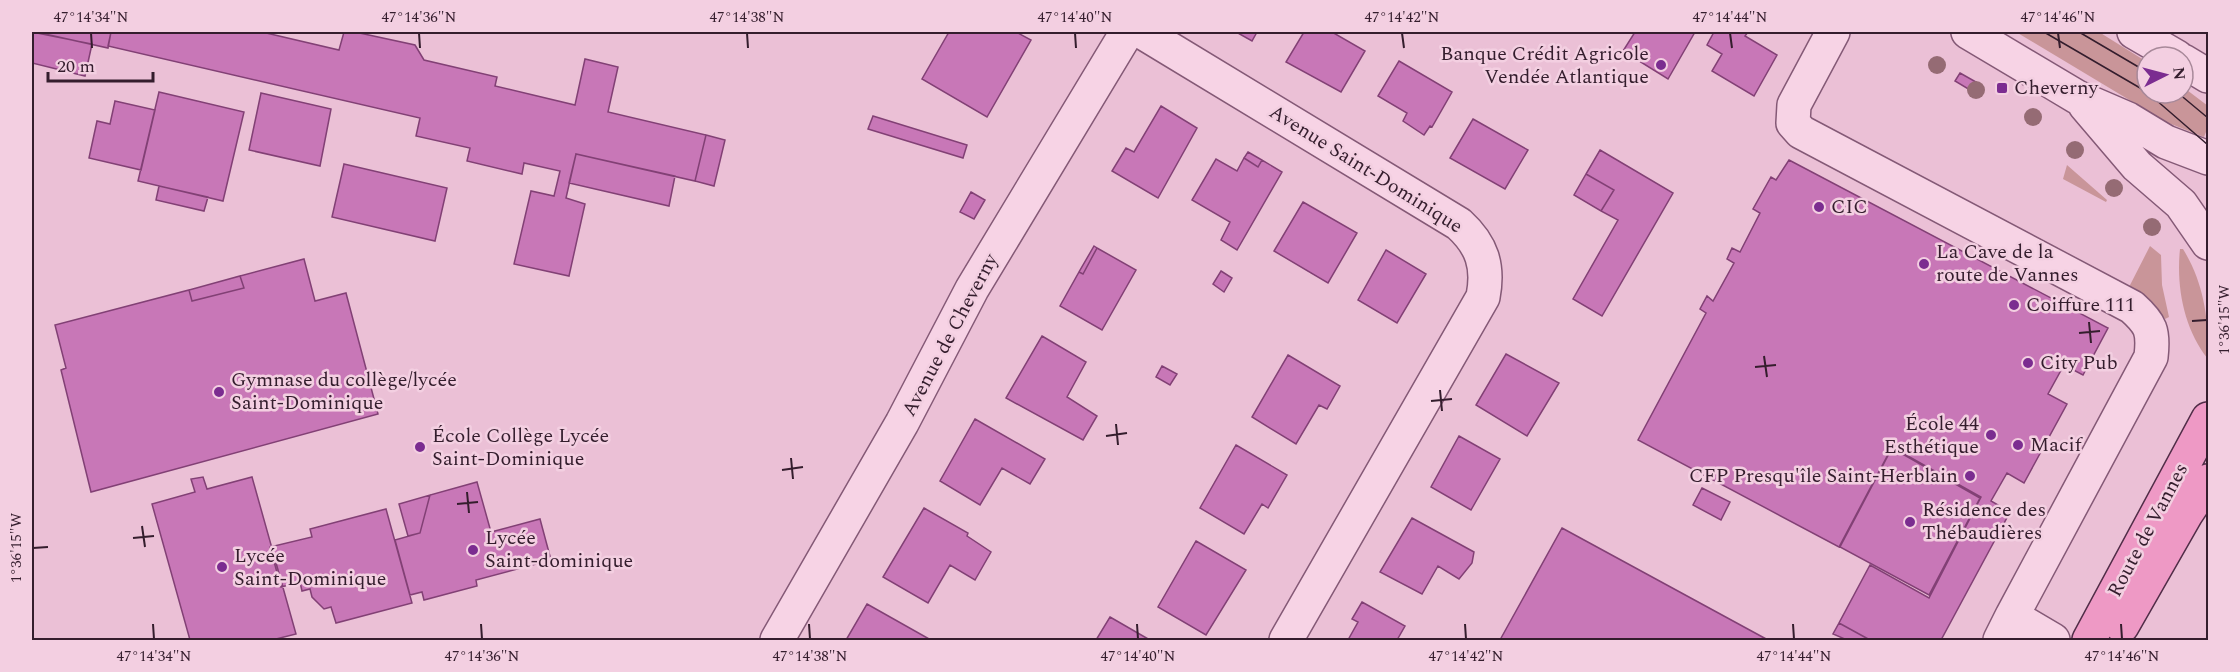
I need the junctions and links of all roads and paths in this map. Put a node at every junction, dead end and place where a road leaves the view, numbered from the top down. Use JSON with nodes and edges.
{"nodes":[{"id":1,"x":1127,"y":32,"type":"edge"},
{"id":2,"x":1142,"y":32,"type":"edge"},
{"id":3,"x":1833,"y":32,"type":"edge"},
{"id":4,"x":1968,"y":32,"type":"edge"},
{"id":5,"x":2134,"y":32,"type":"edge"},
{"id":6,"x":2156,"y":45,"type":"edge"},
{"id":7,"x":2195,"y":68,"type":"edge"},
{"id":8,"x":2208,"y":76,"type":"edge"},
{"id":9,"x":2078,"y":97,"type":"junction"},
{"id":10,"x":2208,"y":158,"type":"edge"},
{"id":11,"x":2208,"y":243,"type":"edge"},
{"id":12,"x":2208,"y":419,"type":"edge"},
{"id":13,"x":2208,"y":481,"type":"edge"},
{"id":14,"x":2006,"y":628,"type":"edge"},
{"id":15,"x":777,"y":640,"type":"edge"},
{"id":16,"x":1286,"y":640,"type":"edge"},
{"id":17,"x":2053,"y":640,"type":"edge"},
{"id":18,"x":2089,"y":640,"type":"edge"},
{"id":19,"x":2114,"y":640,"type":"edge"}],
"edges":[{"from":1,"to":15,"type":"street","name":"Avenue de Cheverny"},
{"from":2,"to":16,"type":"street","name":"Avenue Saint-Dominique"},
{"from":3,"to":14,"type":"street"},
{"from":4,"to":9,"type":"street"},
{"from":5,"to":6,"type":"street"},
{"from":7,"to":8,"type":"street"},
{"from":9,"to":10,"type":"street"},
{"from":9,"to":11,"type":"street"},
{"from":12,"to":18,"type":"main road","name":"Route de Vannes"},
{"from":13,"to":19,"type":"main road","name":"Route de Vannes"},
{"from":14,"to":17,"type":"street"}]}
